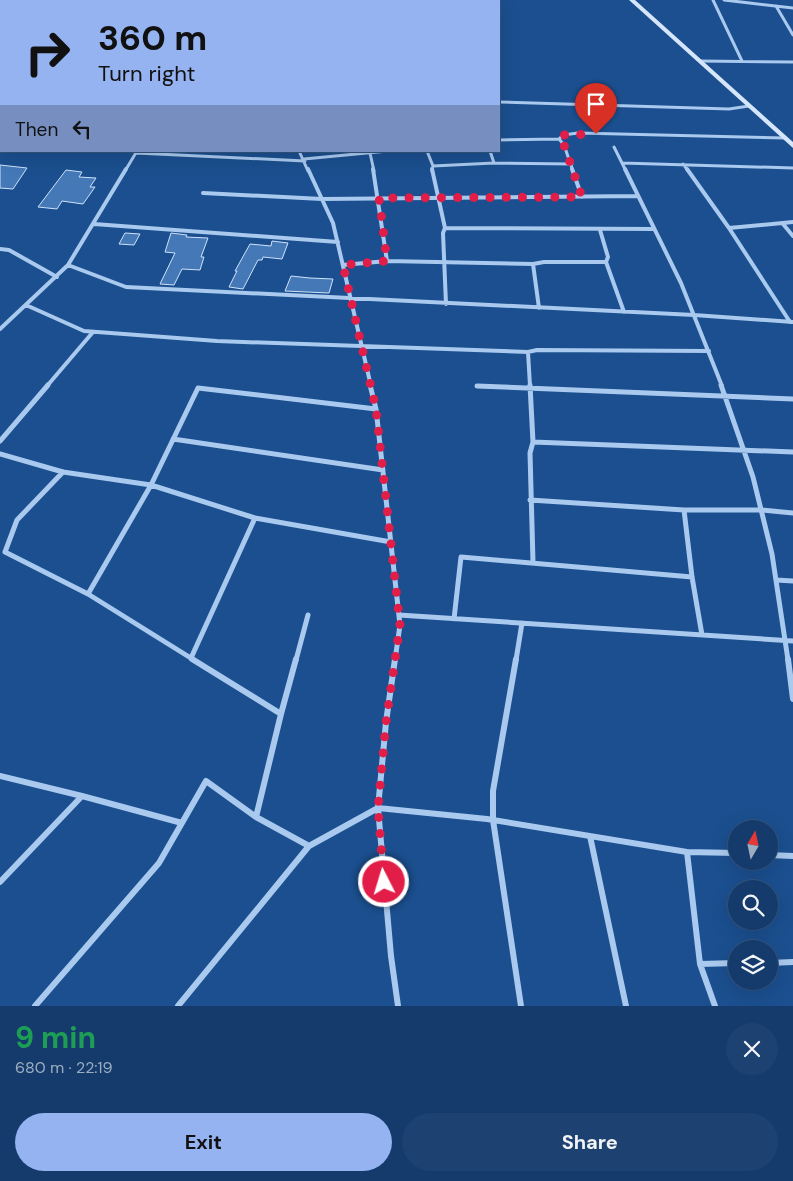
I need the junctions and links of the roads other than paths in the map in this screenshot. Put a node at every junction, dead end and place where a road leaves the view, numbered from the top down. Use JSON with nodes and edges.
{"nodes":[{"id":1,"x":632,"y":0,"type":"edge"},
{"id":2,"x":713,"y":0,"type":"edge"},
{"id":3,"x":724,"y":0,"type":"edge"},
{"id":4,"x":776,"y":6,"type":"junction"},
{"id":5,"x":793,"y":8,"type":"edge"},
{"id":6,"x":793,"y":35,"type":"edge"},
{"id":7,"x":700,"y":61,"type":"junction"},
{"id":8,"x":742,"y":61,"type":"junction"},
{"id":9,"x":793,"y":62,"type":"edge"},
{"id":10,"x":500,"y":102,"type":"edge"},
{"id":11,"x":749,"y":106,"type":"junction"},
{"id":12,"x":785,"y":138,"type":"junction"},
{"id":13,"x":559,"y":139,"type":"junction"},
{"id":14,"x":500,"y":140,"type":"edge"},
{"id":15,"x":793,"y":146,"type":"edge"},
{"id":16,"x":614,"y":147,"type":"dead end"},
{"id":17,"x":136,"y":152,"type":"edge"},
{"id":18,"x":300,"y":152,"type":"edge"},
{"id":19,"x":379,"y":152,"type":"edge"},
{"id":20,"x":427,"y":152,"type":"edge"},
{"id":21,"x":490,"y":152,"type":"edge"},
{"id":22,"x":370,"y":153,"type":"junction"},
{"id":23,"x":304,"y":160,"type":"junction"},
{"id":24,"x":494,"y":163,"type":"junction"},
{"id":25,"x":622,"y":163,"type":"junction"},
{"id":26,"x":572,"y":164,"type":"junction"},
{"id":27,"x":683,"y":164,"type":"junction"},
{"id":28,"x":433,"y":166,"type":"junction"},
{"id":29,"x":793,"y":168,"type":"edge"},
{"id":30,"x":203,"y":193,"type":"dead end"},
{"id":31,"x":637,"y":196,"type":"junction"},
{"id":32,"x":438,"y":197,"type":"junction"},
{"id":33,"x":582,"y":197,"type":"junction"},
{"id":34,"x":379,"y":198,"type":"junction"},
{"id":35,"x":322,"y":199,"type":"junction"},
{"id":36,"x":793,"y":222,"type":"edge"},
{"id":37,"x":94,"y":224,"type":"junction"},
{"id":38,"x":783,"y":224,"type":"junction"},
{"id":39,"x":445,"y":228,"type":"junction"},
{"id":40,"x":729,"y":228,"type":"junction"},
{"id":41,"x":600,"y":230,"type":"junction"},
{"id":42,"x":654,"y":230,"type":"junction"},
{"id":43,"x":793,"y":236,"type":"edge"},
{"id":44,"x":338,"y":242,"type":"junction"},
{"id":45,"x":0,"y":249,"type":"edge"},
{"id":46,"x":387,"y":261,"type":"junction"},
{"id":47,"x":606,"y":262,"type":"junction"},
{"id":48,"x":444,"y":263,"type":"junction"},
{"id":49,"x":533,"y":264,"type":"junction"},
{"id":50,"x":68,"y":265,"type":"junction"},
{"id":51,"x":343,"y":265,"type":"junction"},
{"id":52,"x":57,"y":277,"type":"junction"},
{"id":53,"x":351,"y":300,"type":"junction"},
{"id":54,"x":446,"y":304,"type":"junction"},
{"id":55,"x":26,"y":305,"type":"junction"},
{"id":56,"x":539,"y":308,"type":"junction"},
{"id":57,"x":624,"y":312,"type":"junction"},
{"id":58,"x":694,"y":315,"type":"junction"},
{"id":59,"x":791,"y":322,"type":"edge"},
{"id":60,"x":0,"y":329,"type":"edge"},
{"id":61,"x":93,"y":332,"type":"junction"},
{"id":62,"x":362,"y":346,"type":"junction"},
{"id":63,"x":709,"y":351,"type":"junction"},
{"id":64,"x":528,"y":352,"type":"junction"},
{"id":65,"x":477,"y":386,"type":"dead end"},
{"id":66,"x":529,"y":387,"type":"junction"},
{"id":67,"x":725,"y":396,"type":"junction"},
{"id":68,"x":793,"y":399,"type":"edge"},
{"id":69,"x":376,"y":409,"type":"junction"},
{"id":70,"x":174,"y":439,"type":"junction"},
{"id":71,"x":0,"y":441,"type":"edge"},
{"id":72,"x":533,"y":442,"type":"junction"},
{"id":73,"x":743,"y":450,"type":"junction"},
{"id":74,"x":793,"y":452,"type":"edge"},
{"id":75,"x":0,"y":454,"type":"edge"},
{"id":76,"x":383,"y":470,"type":"junction"},
{"id":77,"x":63,"y":472,"type":"junction"},
{"id":78,"x":151,"y":485,"type":"junction"},
{"id":79,"x":530,"y":500,"type":"junction"},
{"id":80,"x":684,"y":510,"type":"junction"},
{"id":81,"x":761,"y":510,"type":"junction"},
{"id":82,"x":793,"y":513,"type":"edge"},
{"id":83,"x":255,"y":518,"type":"junction"},
{"id":84,"x":391,"y":542,"type":"junction"},
{"id":85,"x":533,"y":562,"type":"junction"},
{"id":86,"x":692,"y":577,"type":"junction"},
{"id":87,"x":776,"y":580,"type":"junction"},
{"id":88,"x":793,"y":581,"type":"edge"},
{"id":89,"x":88,"y":594,"type":"junction"},
{"id":90,"x":308,"y":615,"type":"dead end"},
{"id":91,"x":399,"y":615,"type":"junction"},
{"id":92,"x":454,"y":619,"type":"junction"},
{"id":93,"x":522,"y":623,"type":"junction"},
{"id":94,"x":702,"y":634,"type":"junction"},
{"id":95,"x":790,"y":640,"type":"edge"},
{"id":96,"x":191,"y":658,"type":"junction"},
{"id":97,"x":793,"y":699,"type":"edge"},
{"id":98,"x":281,"y":714,"type":"junction"},
{"id":99,"x":0,"y":776,"type":"edge"},
{"id":100,"x":82,"y":796,"type":"junction"},
{"id":101,"x":378,"y":808,"type":"junction"},
{"id":102,"x":256,"y":817,"type":"junction"},
{"id":103,"x":493,"y":820,"type":"junction"},
{"id":104,"x":182,"y":823,"type":"junction"},
{"id":105,"x":590,"y":836,"type":"junction"},
{"id":106,"x":309,"y":846,"type":"junction"},
{"id":107,"x":687,"y":852,"type":"junction"},
{"id":108,"x":728,"y":854,"type":"edge"},
{"id":109,"x":778,"y":855,"type":"edge"},
{"id":110,"x":793,"y":856,"type":"edge"},
{"id":111,"x":0,"y":882,"type":"edge"},
{"id":112,"x":778,"y":962,"type":"edge"},
{"id":113,"x":793,"y":962,"type":"edge"},
{"id":114,"x":728,"y":963,"type":"edge"},
{"id":115,"x":700,"y":964,"type":"junction"},
{"id":116,"x":35,"y":1006,"type":"edge"},
{"id":117,"x":178,"y":1006,"type":"edge"},
{"id":118,"x":398,"y":1006,"type":"edge"},
{"id":119,"x":521,"y":1006,"type":"edge"},
{"id":120,"x":626,"y":1006,"type":"edge"},
{"id":121,"x":715,"y":1006,"type":"edge"}],
"edges":[{"from":1,"to":7,"type":"street"},
{"from":2,"to":8,"type":"street"},
{"from":3,"to":4,"type":"street"},
{"from":4,"to":5,"type":"street"},
{"from":4,"to":6,"type":"street"},
{"from":7,"to":8,"type":"street"},
{"from":7,"to":11,"type":"street"},
{"from":8,"to":9,"type":"street"},
{"from":10,"to":11,"type":"street"},
{"from":11,"to":12,"type":"street"},
{"from":12,"to":13,"type":"street"},
{"from":12,"to":15,"type":"street"},
{"from":13,"to":14,"type":"street"},
{"from":13,"to":26,"type":"street"},
{"from":16,"to":25,"type":"street"},
{"from":17,"to":23,"type":"street"},
{"from":17,"to":37,"type":"street"},
{"from":18,"to":23,"type":"street"},
{"from":19,"to":22,"type":"street"},
{"from":20,"to":28,"type":"street"},
{"from":21,"to":24,"type":"street"},
{"from":22,"to":23,"type":"street"},
{"from":22,"to":34,"type":"street"},
{"from":23,"to":35,"type":"street"},
{"from":24,"to":26,"type":"street"},
{"from":24,"to":28,"type":"street"},
{"from":25,"to":27,"type":"street"},
{"from":25,"to":31,"type":"street"},
{"from":26,"to":33,"type":"street"},
{"from":27,"to":29,"type":"street"},
{"from":27,"to":40,"type":"street"},
{"from":28,"to":32,"type":"street"},
{"from":30,"to":35,"type":"street"},
{"from":31,"to":33,"type":"street"},
{"from":31,"to":42,"type":"street"},
{"from":32,"to":33,"type":"street"},
{"from":32,"to":34,"type":"street"},
{"from":32,"to":39,"type":"street"},
{"from":34,"to":35,"type":"street"},
{"from":34,"to":46,"type":"street"},
{"from":35,"to":44,"type":"street"},
{"from":36,"to":38,"type":"street"},
{"from":37,"to":44,"type":"street"},
{"from":37,"to":50,"type":"street"},
{"from":38,"to":40,"type":"street"},
{"from":38,"to":43,"type":"street"},
{"from":39,"to":41,"type":"street"},
{"from":39,"to":48,"type":"street"},
{"from":40,"to":59,"type":"street"},
{"from":41,"to":42,"type":"street"},
{"from":41,"to":47,"type":"street"},
{"from":42,"to":58,"type":"street"},
{"from":44,"to":51,"type":"street"},
{"from":45,"to":52,"type":"street"},
{"from":46,"to":48,"type":"street"},
{"from":46,"to":51,"type":"street"},
{"from":47,"to":49,"type":"street"},
{"from":47,"to":57,"type":"street"},
{"from":48,"to":49,"type":"street"},
{"from":48,"to":54,"type":"street"},
{"from":49,"to":56,"type":"street"},
{"from":50,"to":52,"type":"street"},
{"from":50,"to":53,"type":"street"},
{"from":51,"to":53,"type":"street"},
{"from":52,"to":55,"type":"street"},
{"from":53,"to":54,"type":"street"},
{"from":53,"to":62,"type":"street"},
{"from":54,"to":56,"type":"street"},
{"from":55,"to":60,"type":"street"},
{"from":55,"to":61,"type":"street"},
{"from":56,"to":57,"type":"street"},
{"from":57,"to":58,"type":"street"},
{"from":58,"to":59,"type":"street"},
{"from":58,"to":63,"type":"street"},
{"from":61,"to":62,"type":"street"},
{"from":61,"to":71,"type":"street"},
{"from":62,"to":64,"type":"street"},
{"from":62,"to":69,"type":"street"},
{"from":63,"to":64,"type":"street"},
{"from":63,"to":67,"type":"street"},
{"from":64,"to":66,"type":"street"},
{"from":65,"to":66,"type":"street"},
{"from":66,"to":67,"type":"street"},
{"from":66,"to":72,"type":"street"},
{"from":67,"to":68,"type":"street"},
{"from":67,"to":73,"type":"street"},
{"from":69,"to":70,"type":"street"},
{"from":69,"to":76,"type":"street"},
{"from":70,"to":76,"type":"street"},
{"from":70,"to":78,"type":"street"},
{"from":72,"to":73,"type":"street"},
{"from":72,"to":79,"type":"street"},
{"from":73,"to":74,"type":"street"},
{"from":73,"to":81,"type":"street"},
{"from":75,"to":77,"type":"street"},
{"from":76,"to":84,"type":"street"},
{"from":77,"to":78,"type":"street"},
{"from":77,"to":89,"type":"street"},
{"from":78,"to":83,"type":"street"},
{"from":78,"to":89,"type":"street"},
{"from":79,"to":80,"type":"street"},
{"from":79,"to":85,"type":"street"},
{"from":80,"to":81,"type":"street"},
{"from":80,"to":86,"type":"street"},
{"from":81,"to":82,"type":"street"},
{"from":81,"to":87,"type":"street"},
{"from":83,"to":84,"type":"street"},
{"from":83,"to":96,"type":"street"},
{"from":84,"to":91,"type":"street"},
{"from":85,"to":86,"type":"street"},
{"from":85,"to":92,"type":"street"},
{"from":86,"to":94,"type":"street"},
{"from":87,"to":88,"type":"street"},
{"from":87,"to":95,"type":"street"},
{"from":89,"to":96,"type":"street"},
{"from":90,"to":98,"type":"street"},
{"from":91,"to":92,"type":"street"},
{"from":91,"to":101,"type":"street"},
{"from":92,"to":93,"type":"street"},
{"from":93,"to":94,"type":"street"},
{"from":93,"to":103,"type":"street"},
{"from":94,"to":95,"type":"street"},
{"from":95,"to":97,"type":"street"},
{"from":96,"to":98,"type":"street"},
{"from":98,"to":102,"type":"street"},
{"from":99,"to":100,"type":"street"},
{"from":100,"to":104,"type":"street"},
{"from":100,"to":111,"type":"street"},
{"from":101,"to":103,"type":"street"},
{"from":101,"to":106,"type":"street"},
{"from":101,"to":118,"type":"street"},
{"from":102,"to":104,"type":"street"},
{"from":102,"to":106,"type":"street"},
{"from":103,"to":105,"type":"street"},
{"from":103,"to":119,"type":"street"},
{"from":104,"to":116,"type":"street"},
{"from":105,"to":107,"type":"street"},
{"from":105,"to":120,"type":"street"},
{"from":106,"to":117,"type":"street"},
{"from":107,"to":108,"type":"street"},
{"from":107,"to":115,"type":"street"},
{"from":109,"to":110,"type":"street"},
{"from":112,"to":113,"type":"street"},
{"from":114,"to":115,"type":"street"},
{"from":115,"to":121,"type":"street"}]}
